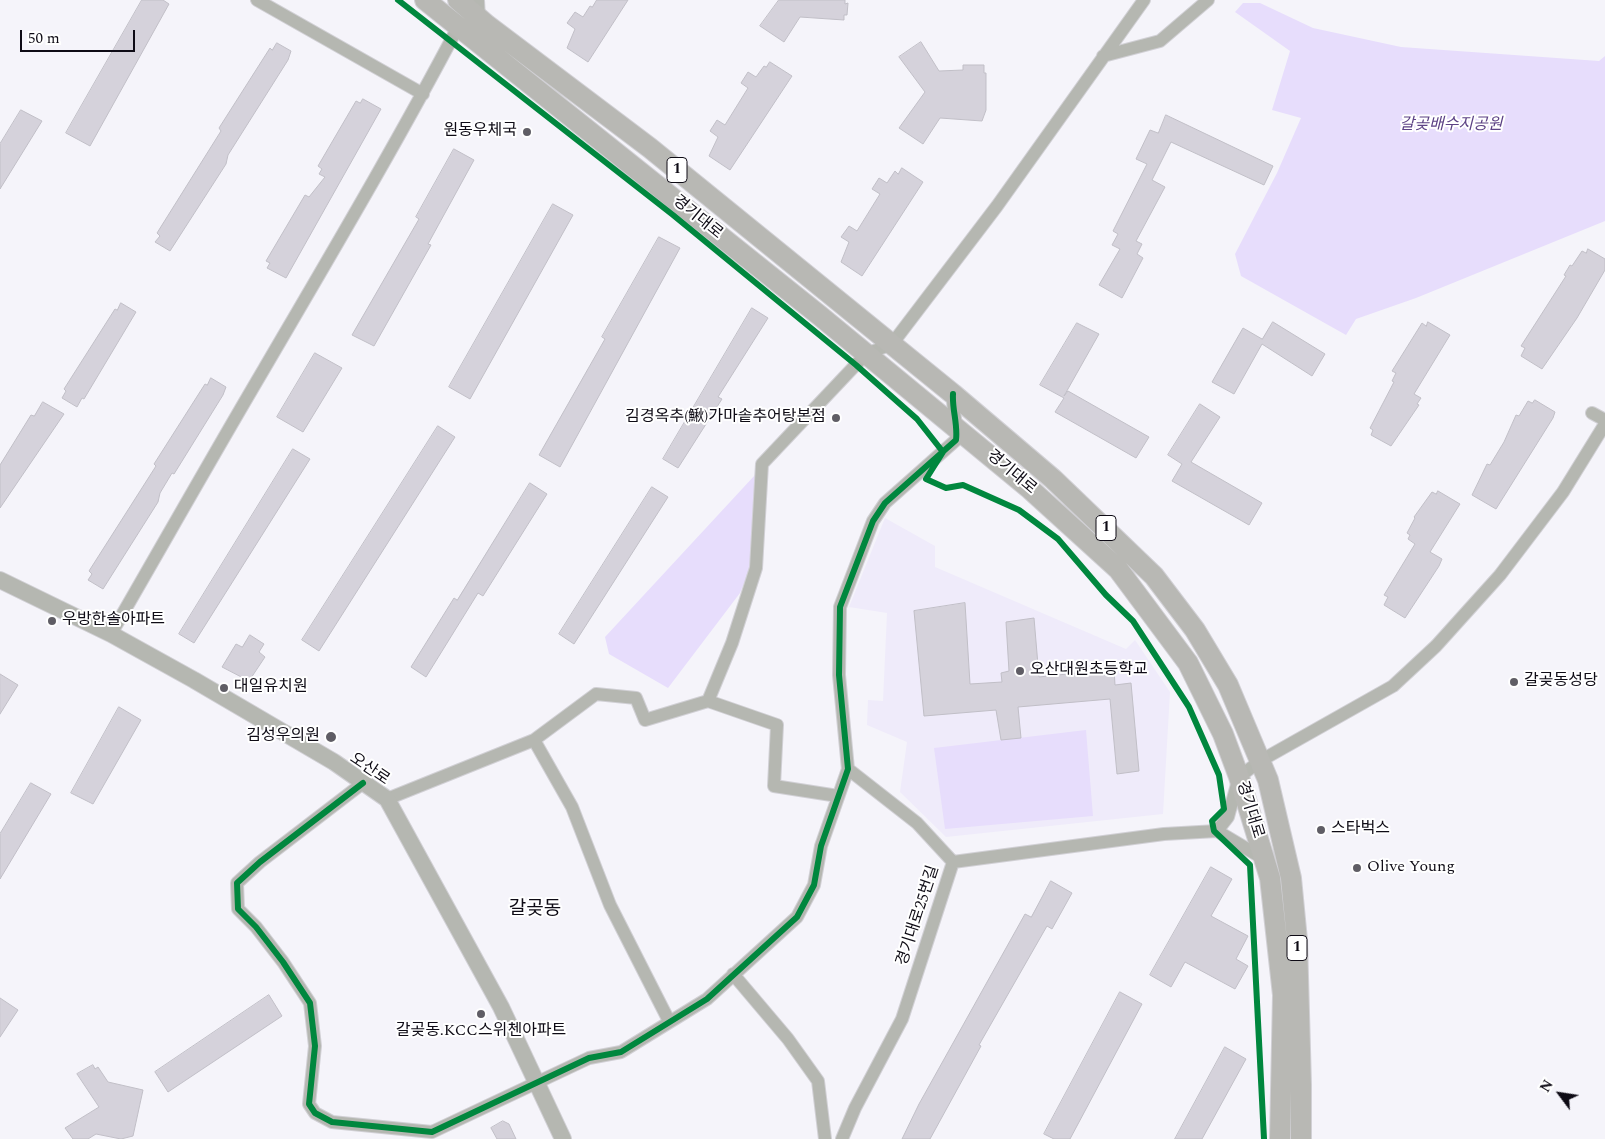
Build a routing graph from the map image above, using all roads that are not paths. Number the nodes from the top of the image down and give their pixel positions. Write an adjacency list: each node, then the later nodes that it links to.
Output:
1 (257, 0): 9 (street)
2 (425, 0): 7 (main road, 경기대로 / 1)
3 (458, 0): 6 (main road, 경기대로 / 1)
4 (1144, 0): 8 (street)
5 (1208, 0): 8 (street)
6 (479, 9): 10 (main road, 경기대로 / 1)
7 (458, 27): 9 (street); 11 (main road, 경기대로 / 1)
8 (1103, 56): 10 (street)
9 (423, 94): 17 (street)
10 (892, 344): 11 (street); 12 (main road, 경기대로 / 1)
11 (866, 354): 15 (main road, 경기대로 / 1); 18 (street)
12 (954, 394): 15 (street); 20 (main road, 경기대로 / 1)
13 (1592, 413): 14 (street)
14 (1605, 422): 20 (street)
15 (958, 429): 21 (street); 22 (main road, 경기대로 / 1)
16 (0, 580): 17 (street, 오산로)
17 (111, 634): 23 (street, 오산로)
18 (708, 701): 19 (street); 24 (street)
19 (534, 740): 25 (street); 30 (street)
20 (1260, 761): 22 (street); 36 (main road, 경기대로 / 1)
21 (848, 769): 24 (street); 28 (street)
22 (1239, 777): 26 (street); 27 (main road, 경기대로 / 1)
23 (364, 782): 25 (street, 오산로); 31 (street)
24 (838, 796): 29 (street)
25 (387, 799): 31 (street, 오산로)
26 (1218, 831): 27 (street); 28 (street, 경기대로25번길)
27 (1264, 859): 35 (main road, 경기대로 / 1)
28 (953, 862): 34 (street, 경기대로25번길)
29 (733, 974): 30 (street); 33 (street)
30 (669, 1021): 31 (street)
31 (536, 1082): 32 (street, 오산로)
32 (563, 1139)
33 (825, 1139)
34 (842, 1139)
35 (1280, 1139)
36 (1301, 1139)

